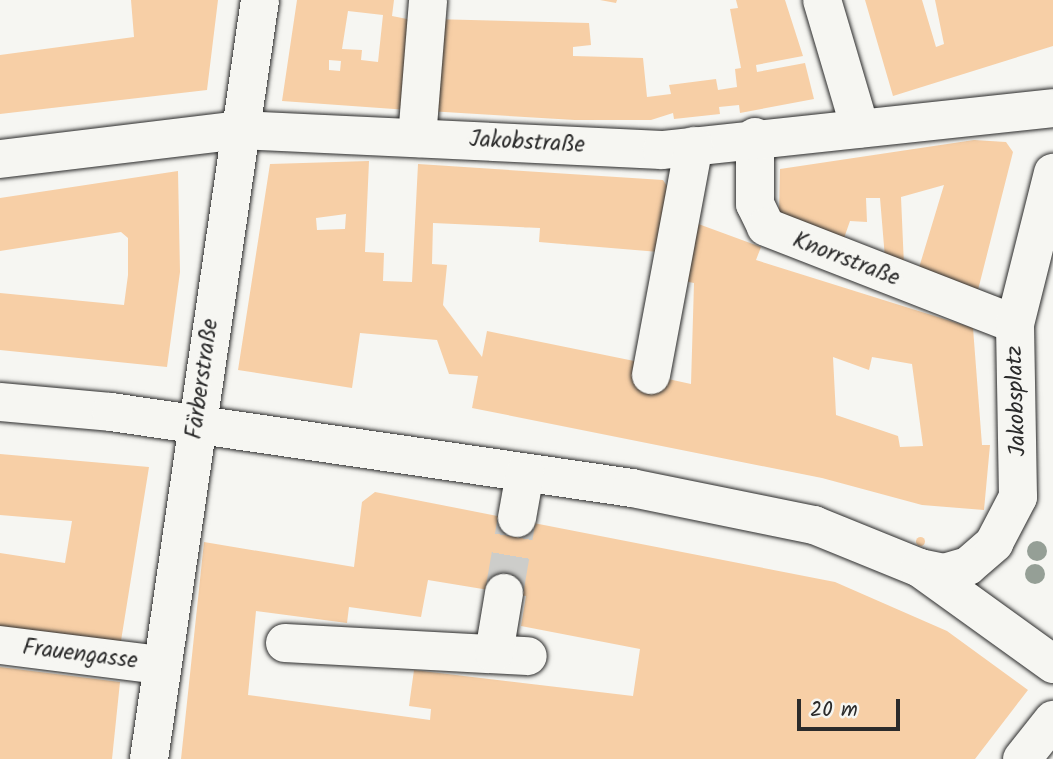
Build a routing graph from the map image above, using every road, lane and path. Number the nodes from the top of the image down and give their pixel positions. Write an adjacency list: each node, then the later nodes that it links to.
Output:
1 (260, 0): 6 (street, Färberstraße)
2 (428, 0): 8 (street)
3 (822, 0): 5 (street)
4 (1053, 108): 5 (street, Jakobstraße)
5 (860, 128): 7 (street, Jakobstraße)
6 (239, 130): 8 (street, Jakobstraße); 10 (street, Jakobstraße); 15 (street, Färberstraße)
7 (755, 137): 9 (street, Jakobstraße); 12 (street, Knorrstraße)
8 (417, 138): 9 (street, Jakobstraße)
9 (694, 146): 13 (street)
10 (0, 159)
11 (1053, 173): 12 (street, Jakobsplatz)
12 (1015, 324): 18 (street, Jakobsplatz)
13 (651, 375)
14 (0, 402): 15 (street)
15 (196, 425): 16 (street); 22 (street, Färberstraße)
16 (525, 473): 17 (street); 18 (street)
17 (517, 518)
18 (920, 568): 23 (street)
19 (504, 593): 20 (street)
20 (285, 643)
21 (0, 645): 22 (street, Frauengasse)
22 (160, 664): 25 (street, Färberstraße)
23 (1053, 664)
24 (1053, 720): 26 (street)
25 (149, 759)
26 (1022, 759)

